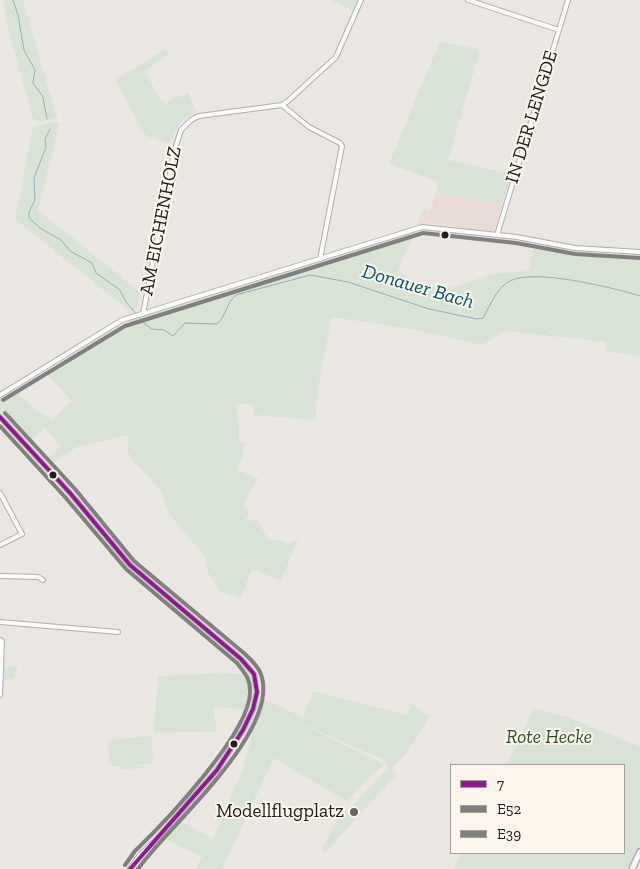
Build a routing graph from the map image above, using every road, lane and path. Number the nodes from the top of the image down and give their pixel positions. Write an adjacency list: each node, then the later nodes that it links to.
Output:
1 (361, 0): 5 (street)
2 (468, 0): 4 (street)
3 (568, 0): 4 (street, IN DER LENGDE)
4 (559, 30): 6 (street, IN DER LENGDE)
5 (282, 105): 8 (street); 9 (street, AM EICHENHOLZ)
6 (496, 235): 7 (street); 8 (street)
7 (640, 252)
8 (320, 259): 9 (street)
9 (139, 315): 10 (street)
10 (0, 395)
11 (0, 417): 21 (street)
12 (0, 493): 13 (street)
13 (0, 545)
14 (0, 576): 15 (street)
15 (43, 580)
16 (0, 622): 17 (street)
17 (118, 632)
18 (0, 640): 19 (street)
19 (0, 695)
20 (640, 852): 22 (street)
21 (130, 869)
22 (632, 869)

